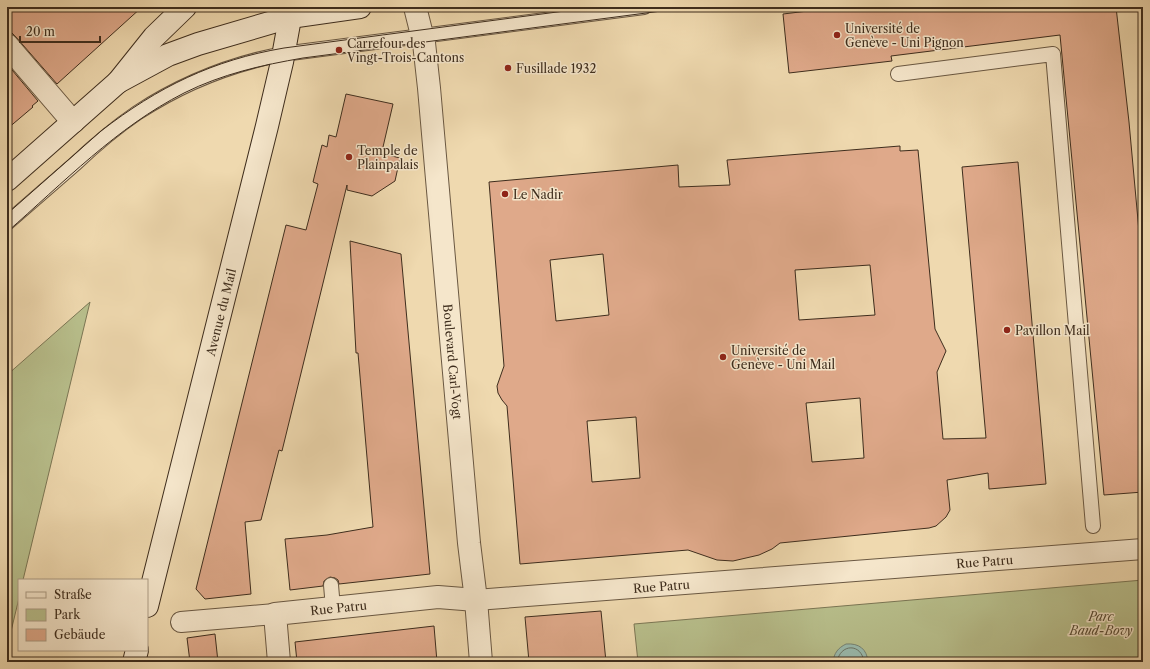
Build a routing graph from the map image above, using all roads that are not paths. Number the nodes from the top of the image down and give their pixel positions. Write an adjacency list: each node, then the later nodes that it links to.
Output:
1 (185, 7): 10 (main road)
2 (360, 7): 5 (main road)
3 (415, 7): 6 (main road, Boulevard Carl-Vogt)
4 (644, 7): 6 (lane)
5 (293, 10): 8 (main road, Avenue du Mail); 10 (main road)
6 (422, 36): 8 (lane); 17 (main road, Boulevard Carl-Vogt)
7 (7, 45): 11 (main road)
8 (283, 54): 13 (lane); 18 (main road, Avenue du Mail)
9 (898, 74): 14 (lane)
10 (118, 82): 11 (main road)
11 (73, 122): 12 (main road)
12 (7, 180)
13 (7, 224)
14 (1094, 526)
15 (1143, 549): 17 (street, Rue Patru)
16 (331, 585): 19 (lane)
17 (476, 600): 19 (main road, Rue Patru); 25 (main road, Boulevard Carl-Vogt)
18 (148, 602)
19 (333, 608): 20 (main road, Rue Patru)
20 (275, 614): 21 (street, Rue Patru); 24 (main road)
21 (181, 622)
22 (136, 651): 23 (main road)
23 (134, 662)
24 (280, 662)
25 (481, 662)

